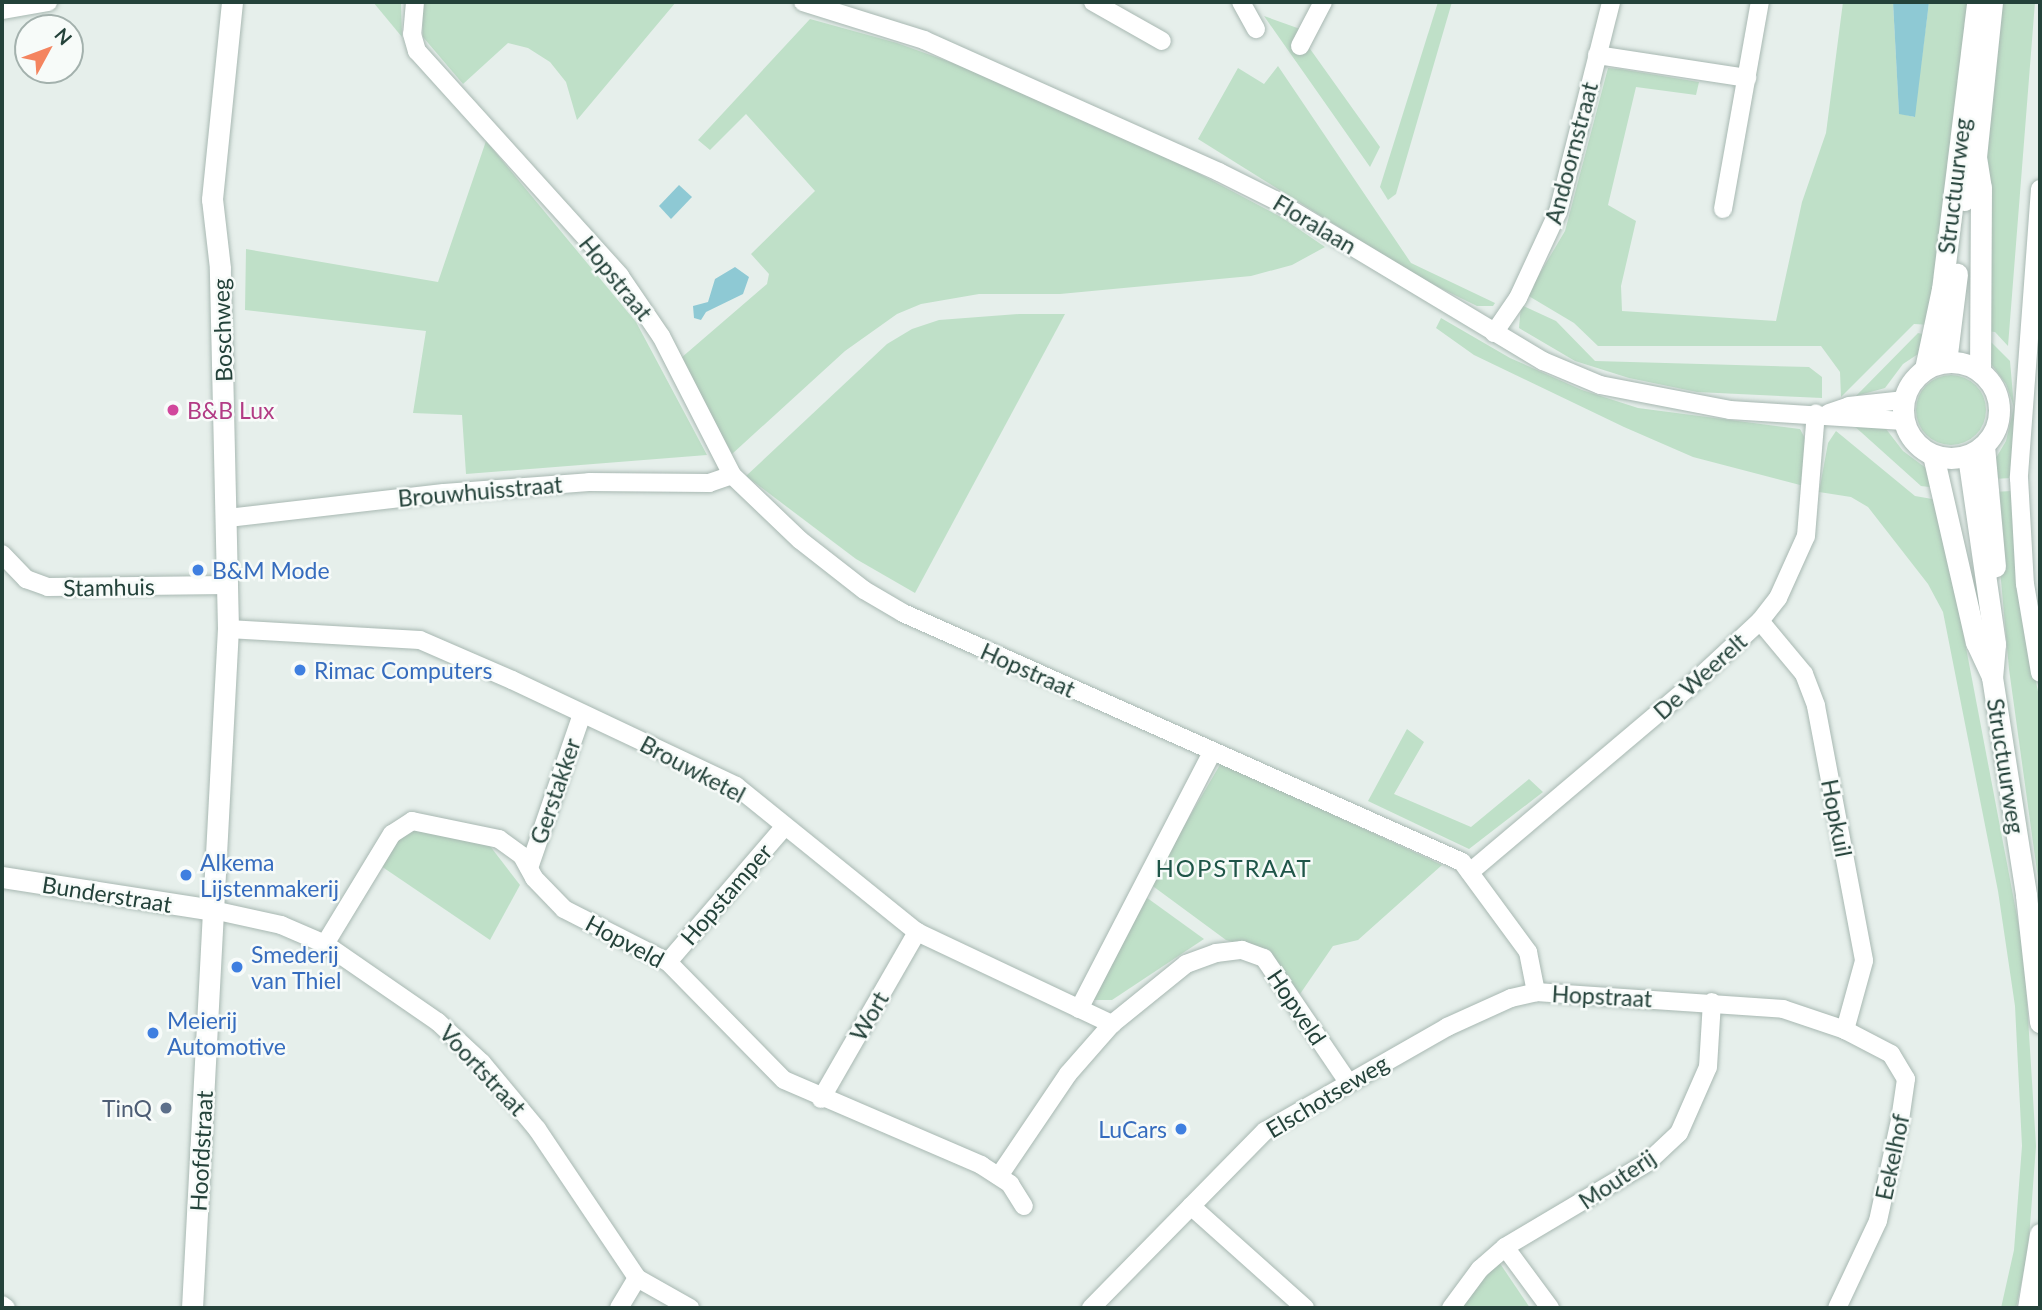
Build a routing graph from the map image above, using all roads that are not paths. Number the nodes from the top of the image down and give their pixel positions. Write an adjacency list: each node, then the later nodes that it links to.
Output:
1 (48, 2): 12 (street)
2 (232, 2): 30 (main road, Boschweg)
3 (415, 2): 29 (street, Hopstraat)
4 (803, 2): 21 (street, Floralaan)
5 (1093, 2): 14 (street)
6 (1241, 2): 13 (street)
7 (1323, 2): 15 (street)
8 (1611, 2): 16 (street, Andoornstraat)
9 (1759, 2): 17 (street)
10 (1978, 2): 23 (main road, Structuurweg)
11 (1992, 2): 18 (main road, Structuurweg)
12 (2, 10)
13 (1256, 29)
14 (1162, 41)
15 (1300, 46)
16 (1597, 55): 17 (street); 21 (street, Andoornstraat)
17 (1747, 78): 20 (street)
18 (1976, 157): 22 (main road, Structuurweg); 24 (main road, Structuurweg)
19 (2040, 189): 35 (street)
20 (1723, 209)
21 (1494, 333): 26 (street, Floralaan)
22 (1946, 362): 23 (main road); 24 (main road)
23 (1925, 369): 25 (main road)
24 (1980, 371): 27 (main road)
25 (1903, 411): 26 (street, Floralaan); 28 (main road)
26 (1823, 413): 33 (street, De Weerelt)
27 (1976, 451): 28 (main road); 36 (main road, Structuurweg)
28 (1933, 456): 36 (main road, Structuurweg)
29 (732, 475): 30 (street, Brouwhuisstraat); 38 (street, Hopstraat)
30 (228, 518): 32 (main road, Boschweg)
31 (2, 554): 32 (street, Stamhuis)
32 (229, 585): 34 (main road, Boschweg)
33 (1760, 621): 41 (street, De Weerelt); 52 (street, Hopkuil)
34 (228, 629): 37 (street, Brouwketel); 43 (main road, Boschweg)
35 (2040, 673)
36 (1992, 677): 50 (main road, Structuurweg)
37 (582, 714): 39 (street, Brouwketel); 40 (street, Gerstakker)
38 (1212, 752): 41 (street, Hopstraat); 49 (street)
39 (784, 827): 44 (street, Brouwketel); 46 (street, Hopstamper)
40 (528, 868): 45 (street, Hopveld); 46 (street, Hopveld)
41 (1470, 872): 47 (street, Hopstraat)
42 (2, 877): 43 (main road, Bunderstraat)
43 (213, 910): 45 (street, Voortstraat); 63 (main road, Hoofdstraat)
44 (917, 932): 49 (street, Brouwketel); 54 (street, Wort)
45 (325, 944): 60 (street, Voortstraat)
46 (668, 962): 54 (street, Hopveld)
47 (1536, 992): 48 (street, Hopstraat); 53 (street, Elschotseweg)
48 (1712, 1002): 52 (street, Hopstraat); 59 (street, Mouterij)
49 (1079, 1009): 51 (street, Brouwketel)
50 (2040, 1022)
51 (1112, 1024): 53 (street, Hopveld); 55 (street, Hopveld)
52 (1845, 1030): 70 (street, Eekelhof)
53 (1348, 1082): 57 (street, Elschotseweg)
54 (821, 1099): 55 (street, Hopveld)
55 (999, 1177): 56 (street, Hopveld)
56 (1024, 1206)
57 (1191, 1206): 66 (street, Elschotseweg); 67 (street)
58 (2040, 1234): 71 (main road)
59 (1505, 1247): 68 (street, Mouterij); 69 (street)
60 (637, 1278): 64 (street); 65 (street, Voortstraat)
61 (2, 1305): 62 (street)
62 (6, 1308)
63 (191, 1308)
64 (619, 1308)
65 (690, 1308)
66 (1091, 1308)
67 (1305, 1308)
68 (1451, 1308)
69 (1550, 1308)
70 (1837, 1308)
71 (2028, 1308)

